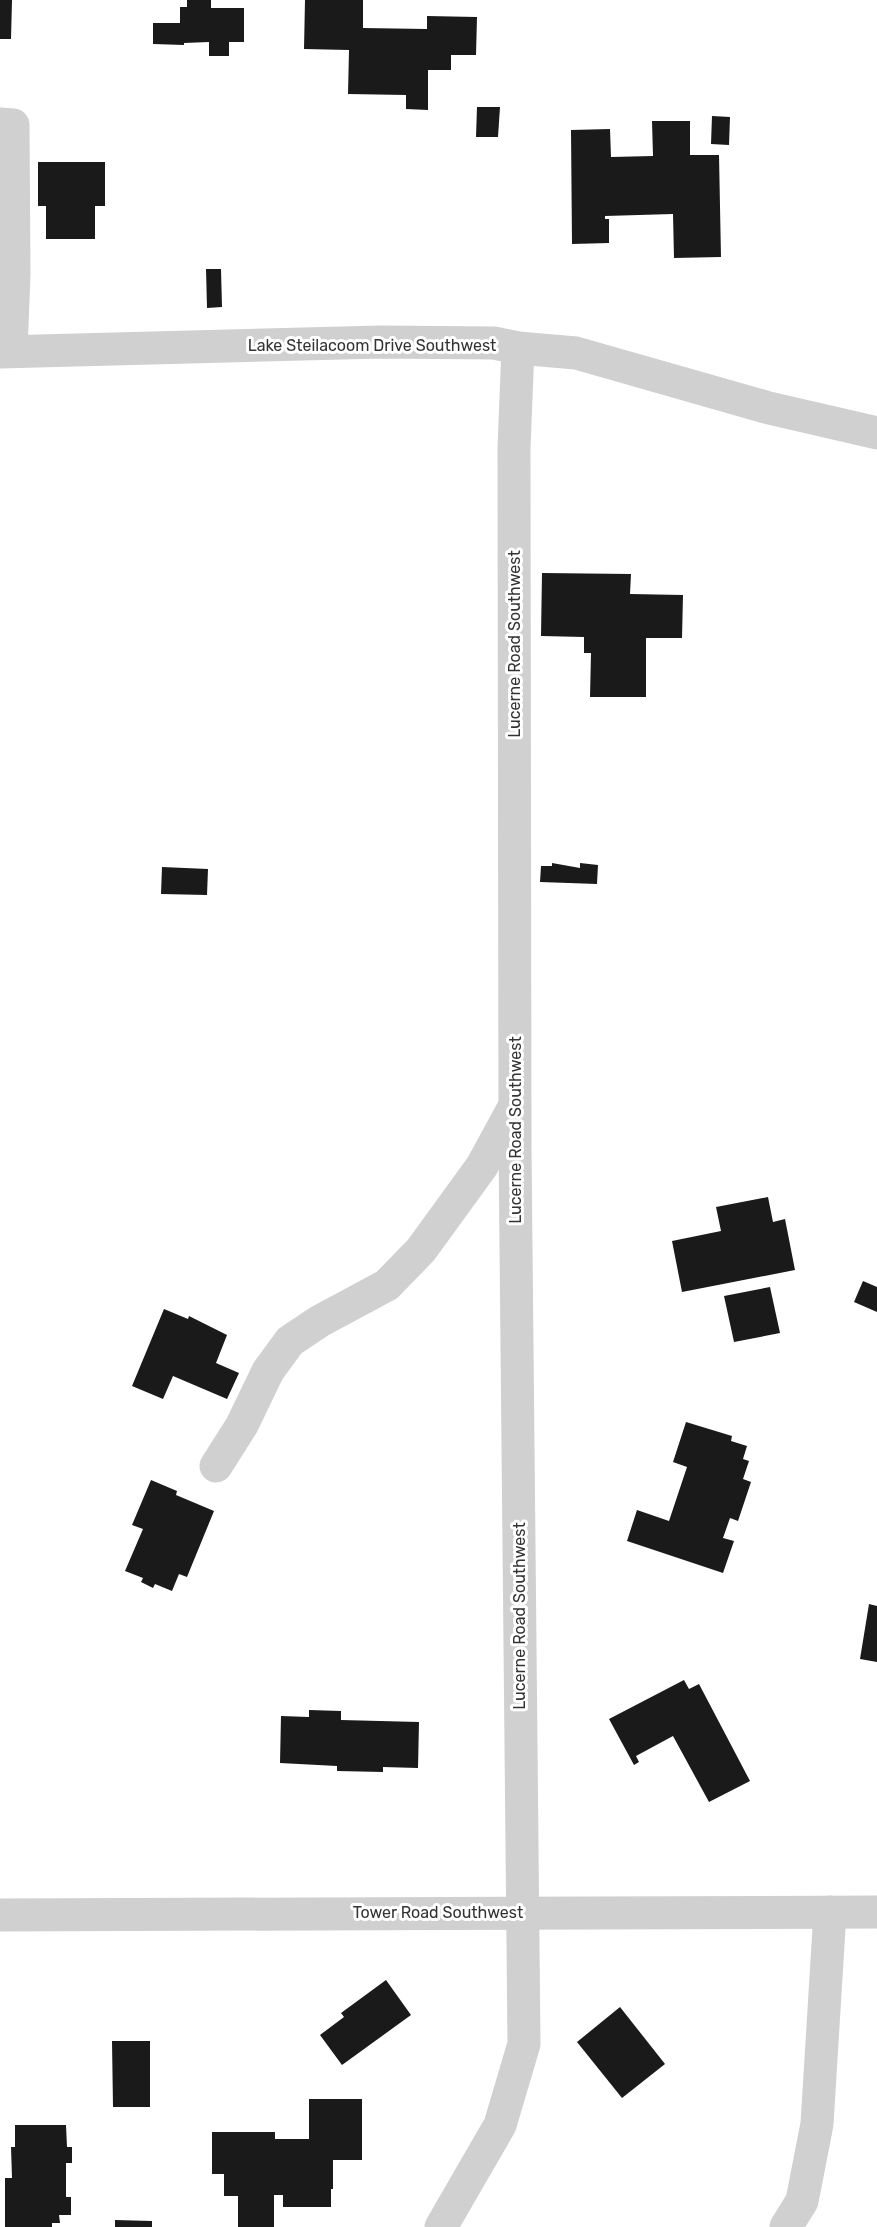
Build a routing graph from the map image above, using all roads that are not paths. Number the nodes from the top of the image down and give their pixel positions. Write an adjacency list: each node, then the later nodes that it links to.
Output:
1 (0, 124): 3 (street)
2 (518, 348): 3 (street, Lake Steilacoom Drive Southwest); 4 (street, Lake Steilacoom Drive Southwest); 5 (street, Lucerne Road Southwest)
3 (5, 352)
4 (877, 433)
5 (515, 1105): 6 (street); 7 (street, Lucerne Road Southwest)
6 (216, 1467)
7 (521, 1912): 8 (street, Tower Road Southwest); 10 (street, Tower Road Southwest); 11 (street, Lucerne Road Southwest)
8 (830, 1912): 9 (street, Tower Road Southwest); 12 (street)
9 (877, 1912)
10 (0, 1915)
11 (441, 2227)
12 (786, 2227)

